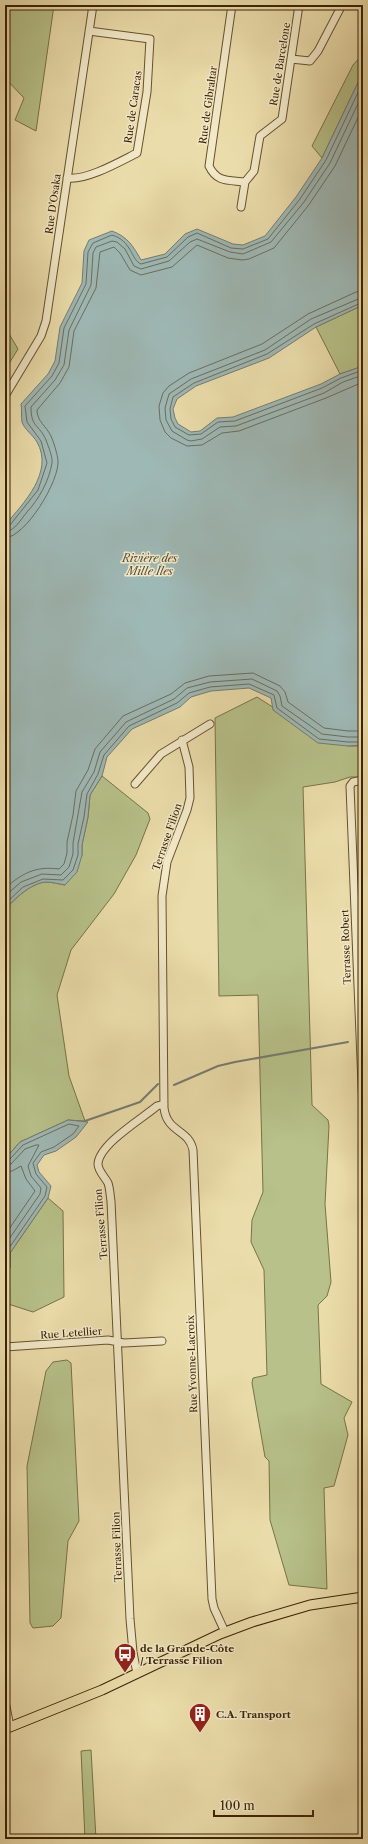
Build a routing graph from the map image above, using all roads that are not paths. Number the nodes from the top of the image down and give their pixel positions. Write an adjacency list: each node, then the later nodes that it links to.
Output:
1 (93, 5): 5 (street, Rue D'Osaka)
2 (232, 5): 8 (street, Rue de Gibraltar)
3 (299, 5): 6 (street, Rue de Barcelone)
4 (342, 5): 6 (street)
5 (89, 31): 7 (street, Rue D'Osaka); 7 (street, Rue de Caracas)
6 (291, 60): 8 (street, Rue de Barcelone)
7 (67, 178): 10 (street, Rue D'Osaka)
8 (245, 182): 9 (street, Rue de Barcelone)
9 (241, 207)
10 (5, 396)
11 (210, 724): 12 (street)
12 (182, 740): 14 (street); 15 (street, Terrasse Filion)
13 (363, 780): 16 (street, Terrasse Robert)
14 (135, 784)
15 (164, 1104): 18 (street, Terrasse Filion); 21 (street, Rue Yvonne-Lacroix)
16 (363, 1110)
17 (162, 1341): 18 (street, Rue Letellier)
18 (119, 1342): 19 (street, Rue Letellier); 22 (street, Terrasse Filion)
19 (5, 1347)
20 (363, 1597): 21 (main road)
21 (226, 1632): 22 (main road)
22 (137, 1674): 24 (main road)
23 (5, 1701): 24 (street)
24 (8, 1728)

